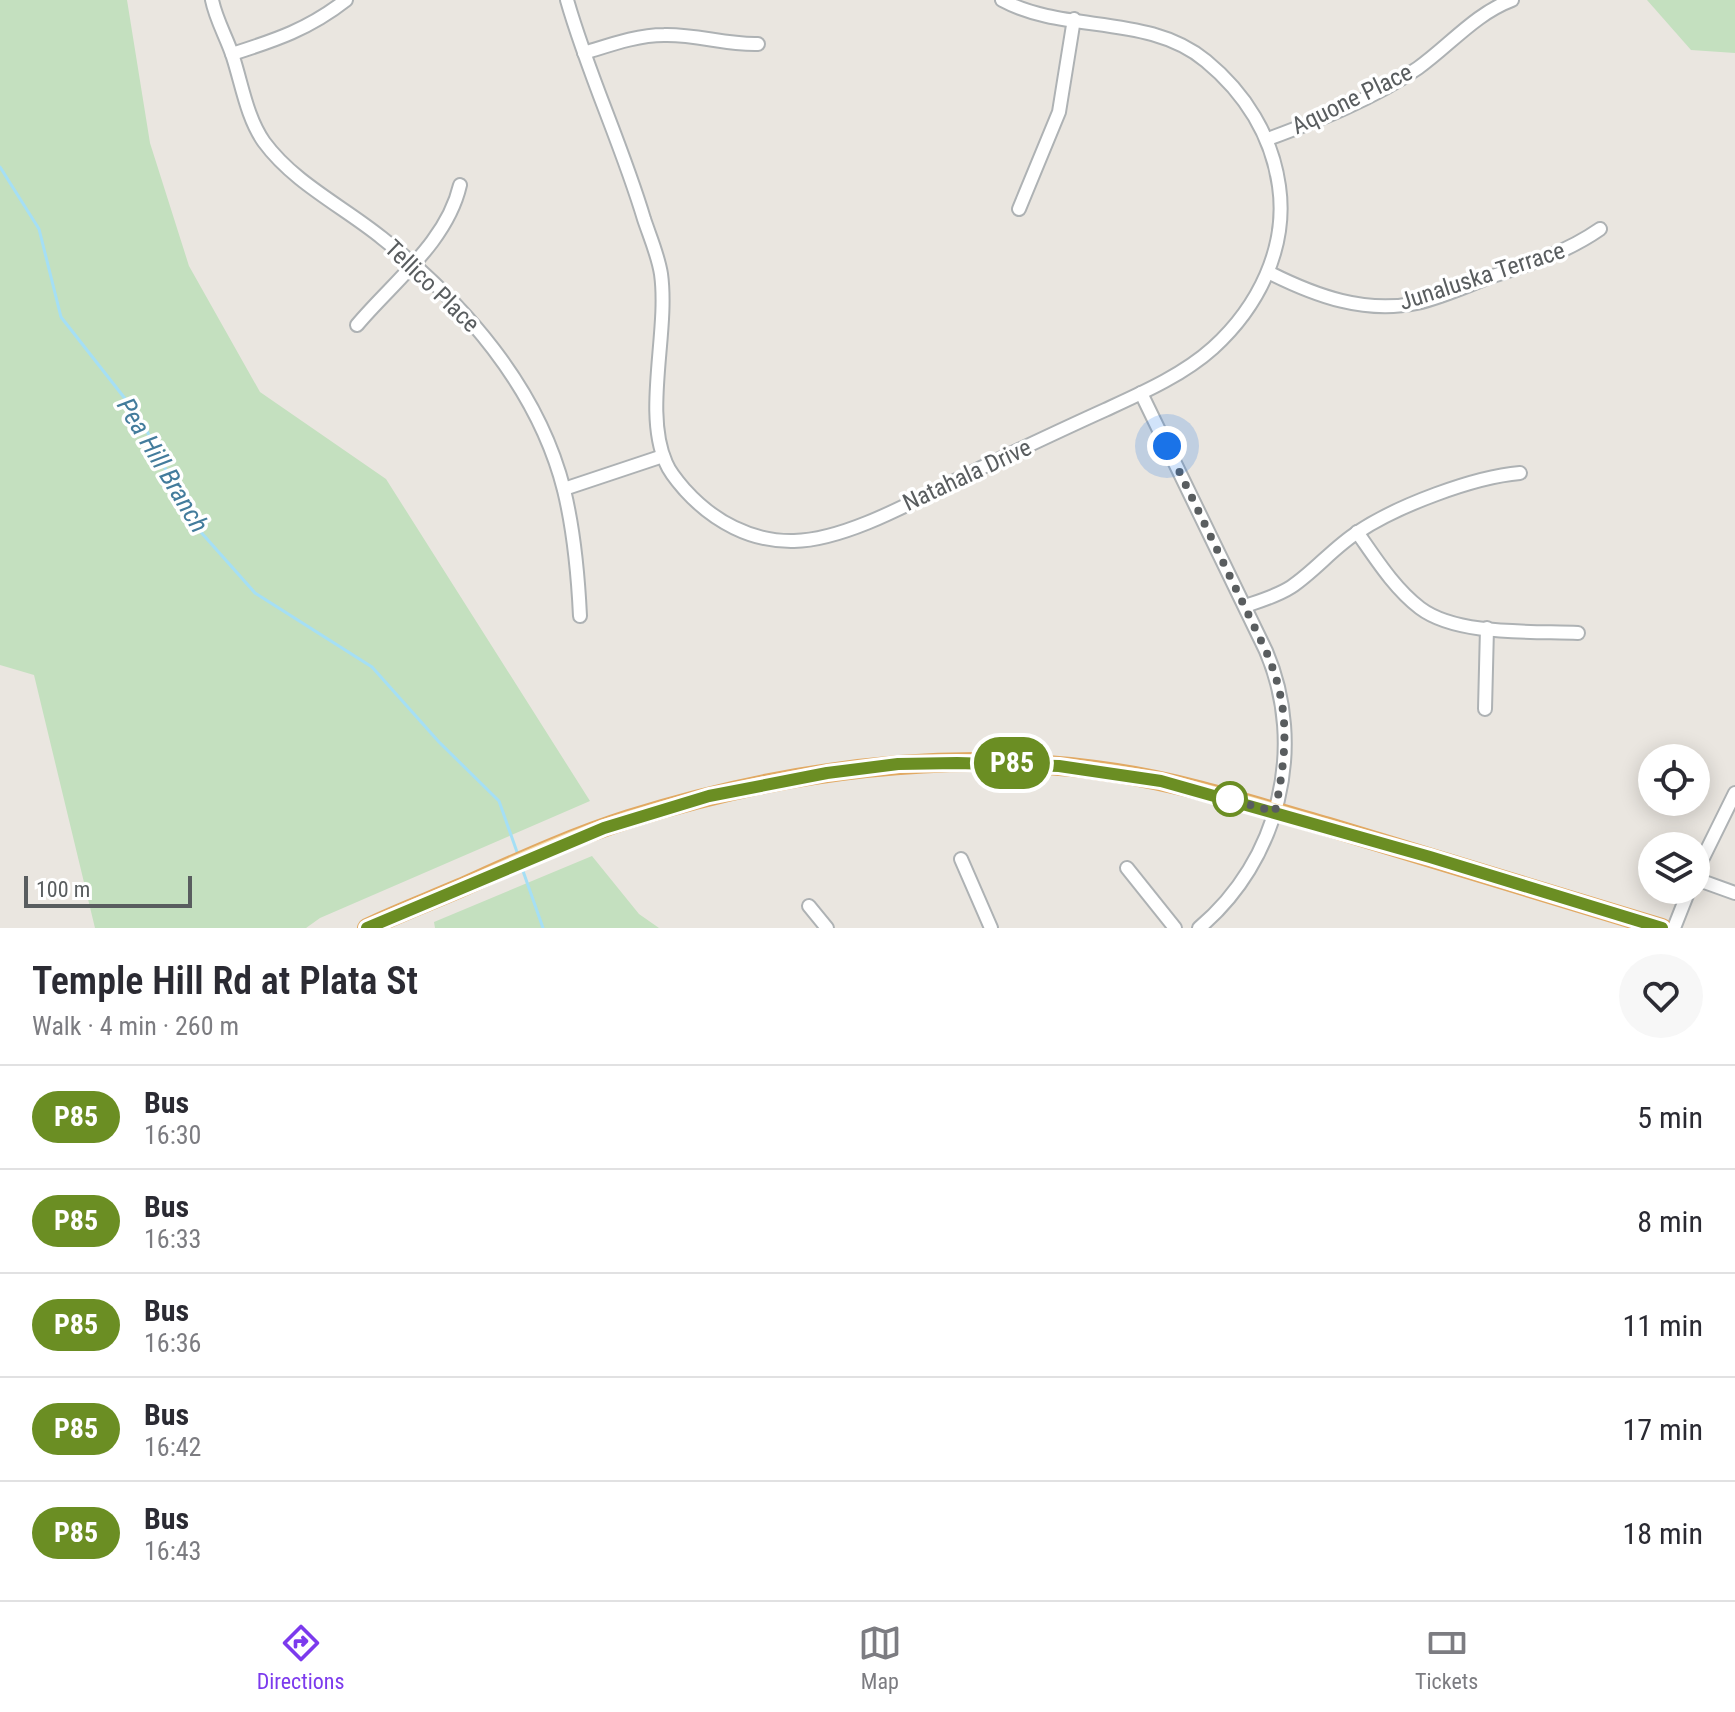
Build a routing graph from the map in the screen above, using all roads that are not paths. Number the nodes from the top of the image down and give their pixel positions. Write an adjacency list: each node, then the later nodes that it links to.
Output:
1 (212, 0): 9 (street, Tellico Place)
2 (346, 0): 9 (street)
3 (567, 0): 8 (street, Natahala Drive)
4 (1002, 0): 6 (street, Natahala Drive)
5 (1512, 0): 10 (street, Aquone Place)
6 (1074, 19): 10 (street, Natahala Drive); 12 (street)
7 (758, 44): 8 (street)
8 (584, 53): 18 (street, Natahala Drive)
9 (232, 54): 14 (street, Tellico Place)
10 (1268, 139): 15 (street, Natahala Drive)
11 (460, 185): 14 (street)
12 (1019, 209)
13 (1600, 229): 15 (street, Junaluska Terrace)
14 (413, 262): 16 (street); 20 (street, Tellico Place)
15 (1270, 273): 17 (street, Natahala Drive)
16 (357, 325)
17 (1141, 393): 18 (street, Natahala Drive); 22 (street)
18 (663, 456): 20 (street)
19 (1520, 473): 21 (street)
20 (564, 489): 23 (street, Tellico Place)
21 (1357, 532): 22 (street); 24 (street)
22 (1245, 606): 28 (street)
23 (580, 616)
24 (1487, 628): 25 (street); 26 (street)
25 (1578, 633)
26 (1485, 709)
27 (1735, 793): 29 (street)
28 (1275, 812): 36 (main road); 40 (street); 41 (main road)
29 (1710, 844)
30 (961, 859): 38 (street)
31 (1127, 868): 39 (street)
32 (1710, 884): 33 (street)
33 (1735, 893)
34 (1683, 904): 42 (street)
35 (809, 906): 37 (street)
36 (367, 928)
37 (827, 928)
38 (991, 928)
39 (1175, 928)
40 (1199, 928)
41 (1662, 928)
42 (1674, 928)

